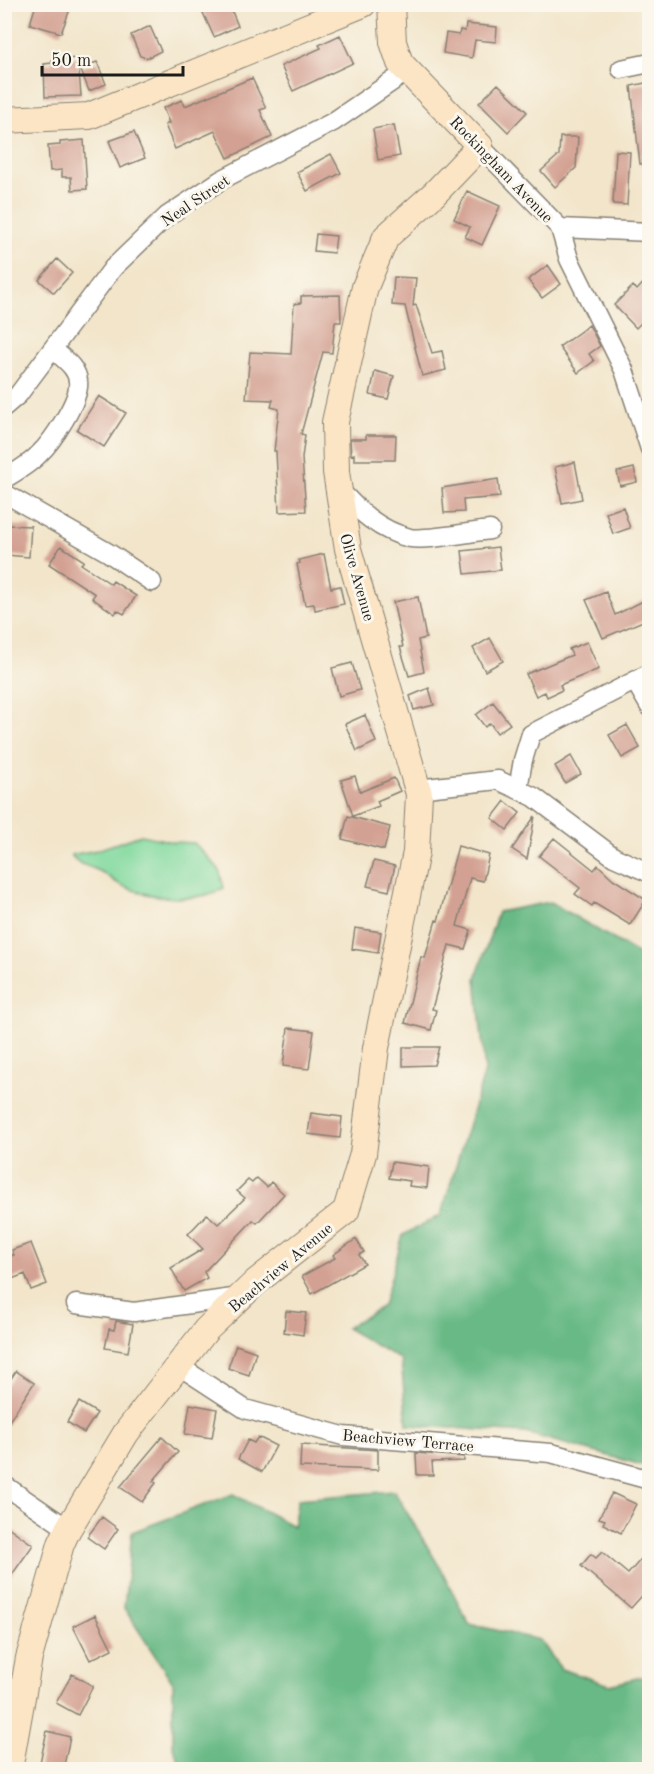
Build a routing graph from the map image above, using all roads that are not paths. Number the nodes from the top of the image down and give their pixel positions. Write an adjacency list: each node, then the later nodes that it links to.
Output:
1 (363, 4): 6 (street)
2 (392, 4): 5 (street)
3 (650, 63): 4 (street)
4 (621, 69)
5 (406, 72): 7 (street, Rockingham Avenue); 10 (street, Neal Street)
6 (4, 120)
7 (480, 146): 8 (street, Rockingham Avenue); 14 (street, Olive Avenue)
8 (560, 228): 9 (street, Rockingham Avenue); 12 (street)
9 (650, 232)
10 (53, 349): 11 (street, Neal Street); 13 (street)
11 (4, 407)
12 (650, 449)
13 (4, 479)
14 (338, 488): 16 (street); 20 (street, Olive Avenue)
15 (4, 493): 17 (street)
16 (490, 530)
17 (152, 582)
18 (642, 677): 19 (street); 21 (street)
19 (650, 708)
20 (417, 789): 21 (street); 23 (street, Beachview Avenue)
21 (518, 789): 22 (street)
22 (650, 873)
23 (240, 1297): 24 (street); 25 (street, Beachview Avenue)
24 (76, 1304)
25 (178, 1366): 26 (street, Beachview Terrace); 28 (street, Beachview Avenue)
26 (650, 1480)
27 (4, 1485): 28 (street)
28 (68, 1529): 29 (street, Beachview Avenue)
29 (9, 1770)

